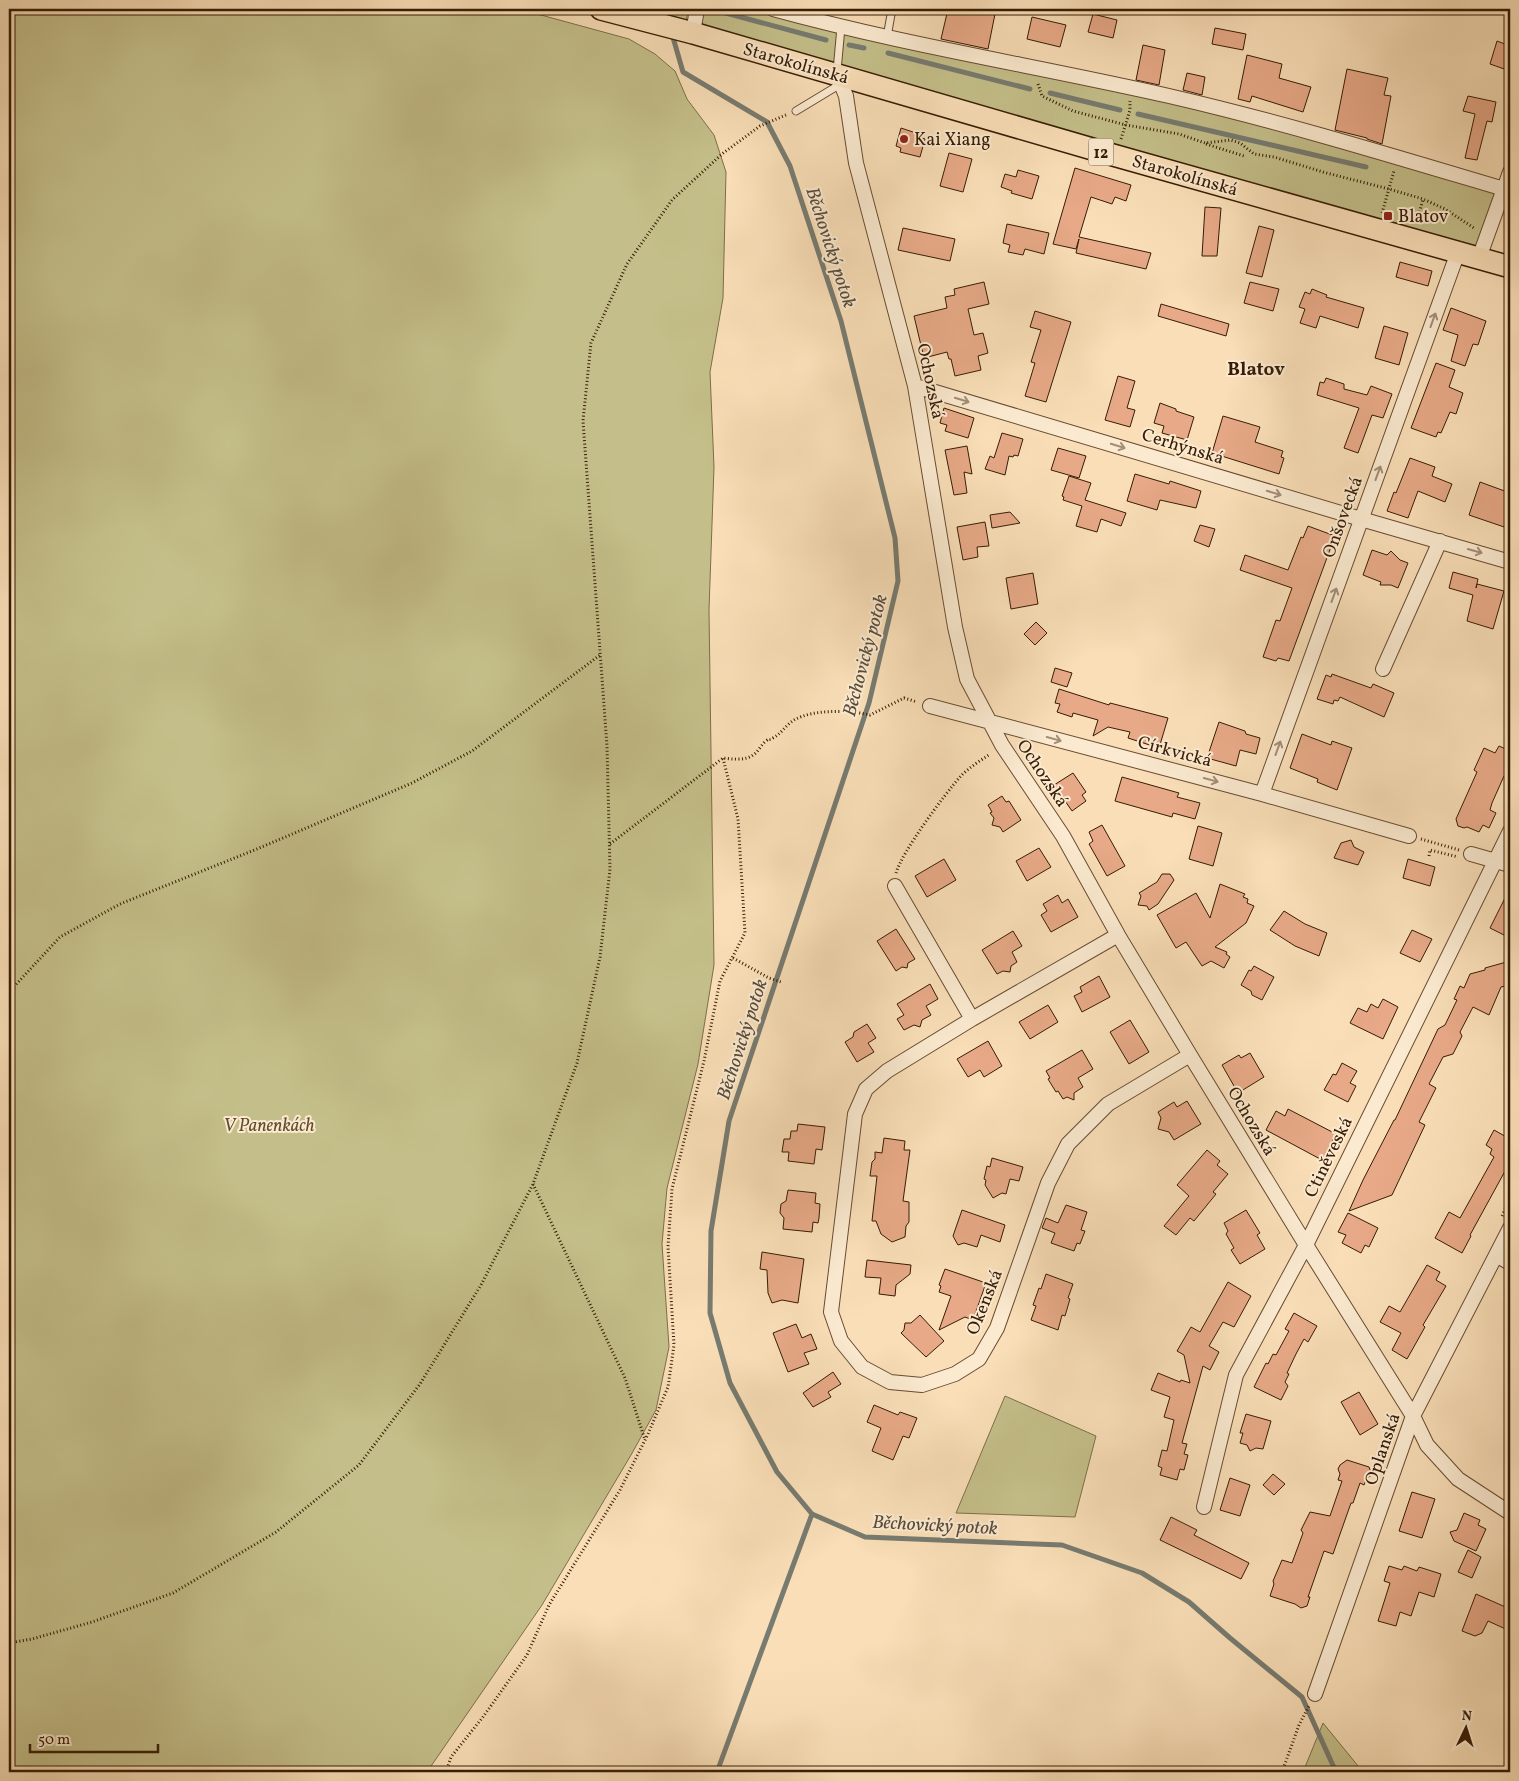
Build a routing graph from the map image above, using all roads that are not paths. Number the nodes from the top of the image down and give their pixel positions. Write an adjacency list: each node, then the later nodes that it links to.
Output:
1 (601, 9): 6 (main road, Starokolínská / 12)
2 (697, 9): 6 (street)
3 (773, 9): 5 (street)
4 (892, 9): 7 (lane)
5 (841, 27): 7 (street); 8 (lane)
6 (693, 33): 8 (main road, Starokolínská / 12)
7 (887, 38): 11 (street)
8 (838, 78): 9 (lane); 12 (main road, Starokolínská / 12); 15 (street, Ochozská)
9 (796, 111)
10 (1510, 172): 11 (street)
11 (1504, 189): 13 (street)
12 (1458, 252): 13 (main road, Starokolínská / 12); 16 (street, Onšovecká, one-way to 12)
13 (1479, 258): 14 (main road, Starokolínská / 12)
14 (1510, 267)
15 (915, 386): 16 (street, Cerhýnská, one-way to 16); 21 (street, Ochozská)
16 (1362, 519): 17 (street, Cerhýnská); 22 (street, Onšovecká, one-way to 16)
17 (1440, 541): 18 (street, Cerhýnská, one-way to 18); 19 (street)
18 (1510, 562)
19 (1382, 669)
20 (930, 706): 21 (street, Církvická)
21 (990, 722): 22 (street, Církvická, one-way to 22); 29 (street, Ochozská)
22 (1262, 794): 24 (street, Církvická)
23 (1510, 830): 26 (street, Ctiněveská)
24 (1409, 836)
25 (1471, 854): 26 (street)
26 (1497, 860): 27 (street); 33 (street, Ctiněveská)
27 (1510, 865)
28 (895, 886): 30 (street)
29 (1118, 935): 30 (street, Okenská); 31 (street, Ochozská)
30 (972, 1019): 31 (street, Okenská)
31 (1190, 1055): 33 (street, Ochozská)
32 (1510, 1228): 34 (street, Oplanská)
33 (1306, 1245): 36 (street, Ochozská); 37 (street, Ctiněveská)
34 (1496, 1255): 35 (street); 36 (street, Oplanská)
35 (1510, 1263)
36 (1413, 1416): 38 (street, Ochozská); 39 (street, Oplanská)
37 (1204, 1507)
38 (1510, 1513)
39 (1316, 1694)

